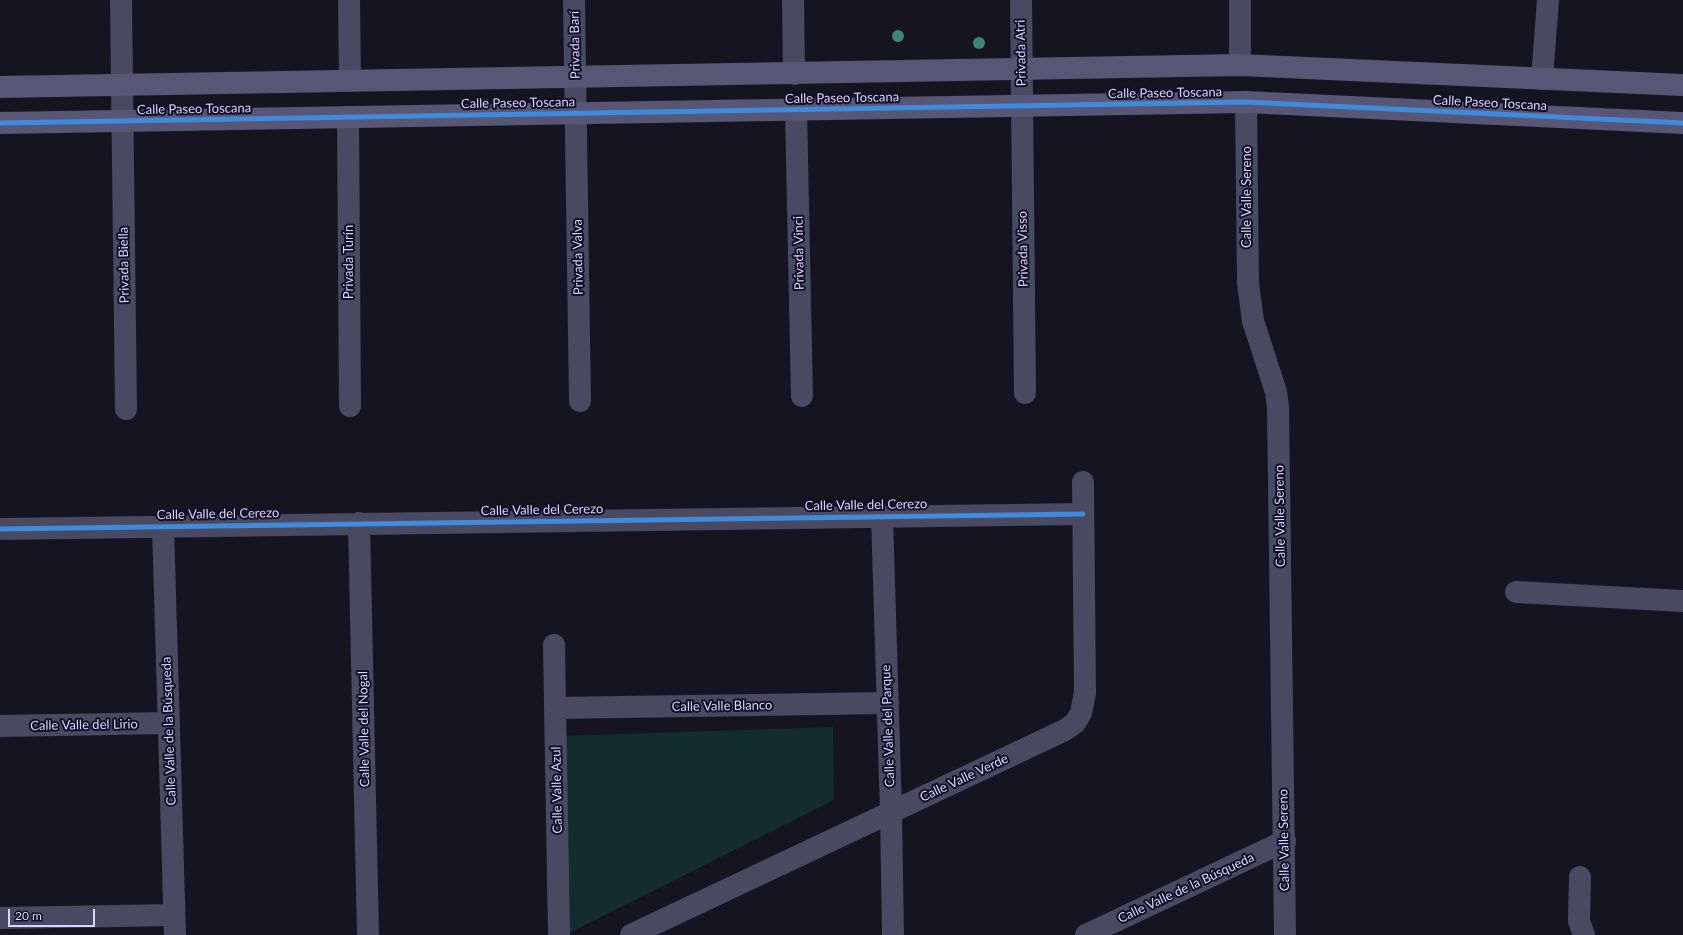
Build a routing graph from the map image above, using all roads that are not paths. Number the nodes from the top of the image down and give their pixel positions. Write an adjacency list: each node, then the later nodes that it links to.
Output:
1 (121, 0): 14 (street, Privada Biella)
2 (349, 0): 13 (street)
3 (574, 0): 11 (street, Privada Barí)
4 (793, 0): 10 (street)
5 (1021, 0): 9 (street, Privada Atri)
6 (1240, 0): 8 (street)
7 (1548, 0): 12 (street)
8 (1240, 65): 9 (street, Calle Paseo Toscana); 12 (street, Calle Paseo Toscana)
9 (1021, 69): 10 (street, Calle Paseo Toscana); 18 (street, Privada Atri)
10 (794, 74): 11 (street, Calle Paseo Toscana)
11 (575, 77): 13 (street, Calle Paseo Toscana); 20 (street, Privada Barí)
12 (1542, 79): 15 (street, Calle Paseo Toscana)
13 (350, 81): 14 (street, Calle Paseo Toscana)
14 (122, 85): 16 (street, Calle Paseo Toscana); 22 (street, Privada Biella)
15 (1683, 85)
16 (0, 87)
17 (1246, 102): 18 (street, Calle Paseo Toscana); 24 (street, Calle Paseo Toscana); 44 (street, Calle Valle Sereno)
18 (1022, 106): 19 (street, Calle Paseo Toscana); 25 (street, Privada Visso)
19 (796, 110): 20 (street, Calle Paseo Toscana); 26 (street, Privada Vinci)
20 (576, 114): 21 (street, Calle Paseo Toscana); 27 (street, Privada Valva)
21 (348, 117): 22 (street, Calle Paseo Toscana); 28 (street, Privada Turín)
22 (122, 121): 23 (street, Calle Paseo Toscana); 29 (street, Privada Biella)
23 (0, 123)
24 (1683, 123)
25 (1025, 393)
26 (802, 396)
27 (580, 401)
28 (350, 406)
29 (126, 409)
30 (1083, 482): 31 (street, Calle Valle Verde)
31 (1083, 514): 32 (street, Calle Valle del Cerezo); 43 (street, Calle Valle Verde)
32 (882, 516): 33 (street, Calle Valle del Cerezo); 39 (street, Calle Valle del Parque)
33 (359, 523): 34 (street, Calle Valle del Cerezo); 48 (street, Calle Valle del Nogal)
34 (163, 526): 35 (street, Calle Valle del Cerezo); 41 (street, Calle Valle de la Búsqueda)
35 (0, 528)
36 (1516, 592): 37 (street)
37 (1683, 601)
38 (554, 645): 40 (street, Calle Valle Azul)
39 (888, 703): 40 (street, Calle Valle Blanco); 43 (street, Calle Valle del Parque)
40 (556, 708): 49 (street, Calle Valle Azul)
41 (168, 723): 42 (street, Calle Valle del Lirio); 47 (street, Calle Valle de la Búsqueda)
42 (0, 726)
43 (891, 812): 50 (street, Calle Valle Verde); 51 (street, Calle Valle del Parque)
44 (1285, 841): 52 (street, Calle Valle de la Búsqueda); 53 (street, Calle Valle Sereno)
45 (1580, 877): 54 (street)
46 (0, 918): 47 (street)
47 (174, 925)
48 (368, 935)
49 (559, 935)
50 (631, 935)
51 (893, 935)
52 (1088, 935)
53 (1285, 935)
54 (1584, 935)

